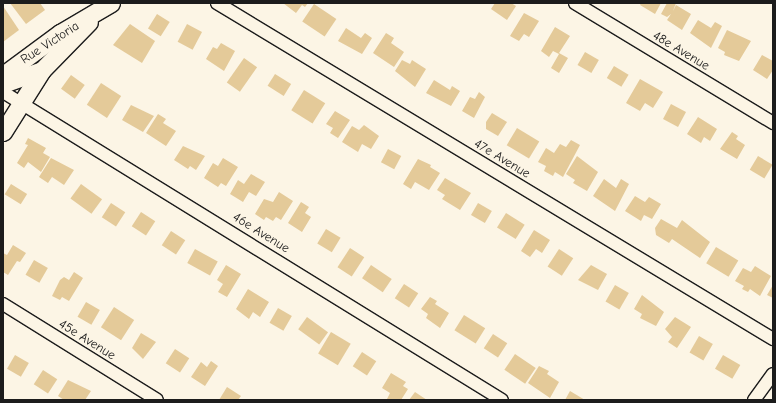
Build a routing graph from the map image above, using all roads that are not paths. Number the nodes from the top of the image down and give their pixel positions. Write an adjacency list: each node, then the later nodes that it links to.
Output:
1 (111, 3): 4 (main road, Rue Victoria)
2 (217, 3): 13 (street, 47e Avenue)
3 (575, 3): 10 (street, 48e Avenue)
4 (98, 13): 5 (main road, Rue Victoria); 6 (main road, Rue Victoria)
5 (42, 70): 7 (main road, Rue Victoria); 9 (main road)
6 (3, 75)
7 (3, 84)
8 (3, 92): 9 (street, 46e Avenue)
9 (22, 102): 11 (main road); 16 (street, 46e Avenue)
10 (773, 123)
11 (3, 132)
12 (3, 304): 15 (street, 45e Avenue)
13 (773, 339)
14 (773, 374): 17 (street)
15 (157, 400)
16 (502, 400)
17 (754, 400)

